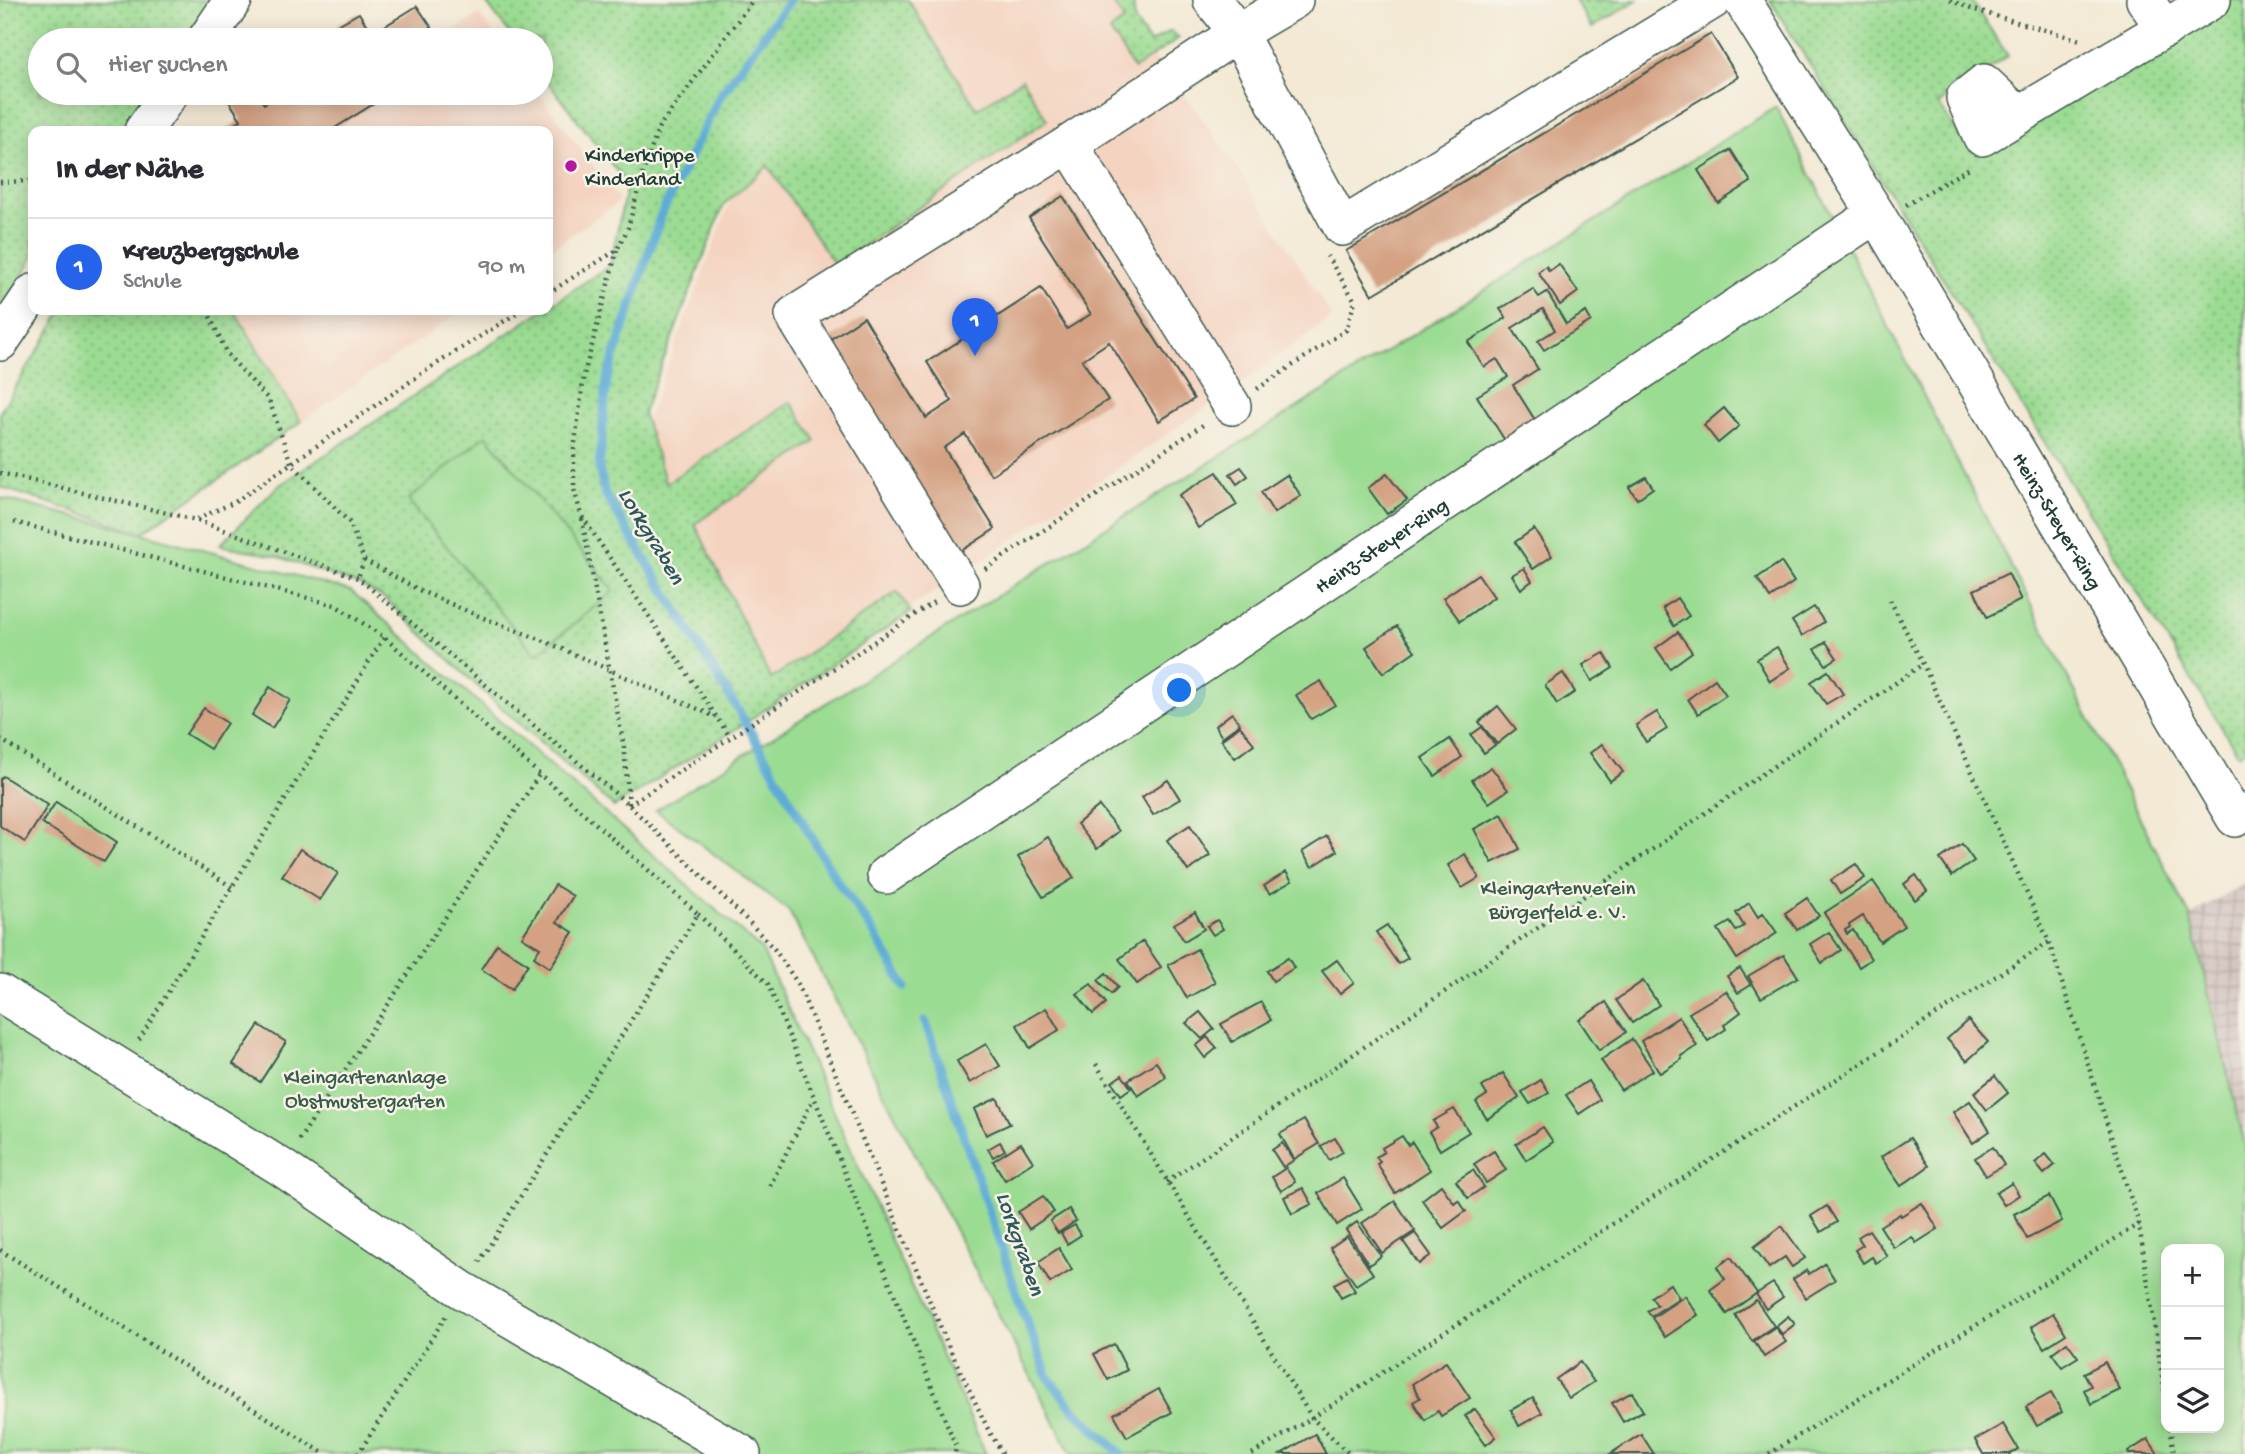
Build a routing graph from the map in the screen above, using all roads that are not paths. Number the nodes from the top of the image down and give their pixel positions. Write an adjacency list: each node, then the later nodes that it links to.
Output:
1 (233, 0): 8 (street)
2 (1212, 0): 9 (street)
3 (1294, 0): 9 (street)
4 (1713, 0): 9 (street)
5 (1742, 0): 14 (street, Heinz-Steyer-Ring)
6 (2213, 0): 7 (street)
7 (2155, 15): 11 (street)
8 (214, 28)
9 (1238, 33): 13 (street)
10 (161, 105): 12 (street)
11 (2018, 115)
12 (147, 126)
13 (1069, 144): 17 (street); 18 (street)
14 (1887, 212): 19 (street, Heinz-Steyer-Ring); 20 (street, Heinz-Steyer-Ring)
15 (28, 300): 16 (street)
16 (0, 342)
17 (1232, 406)
18 (960, 585)
19 (2245, 812)
20 (886, 875)
21 (0, 993): 22 (street)
22 (742, 1454)

